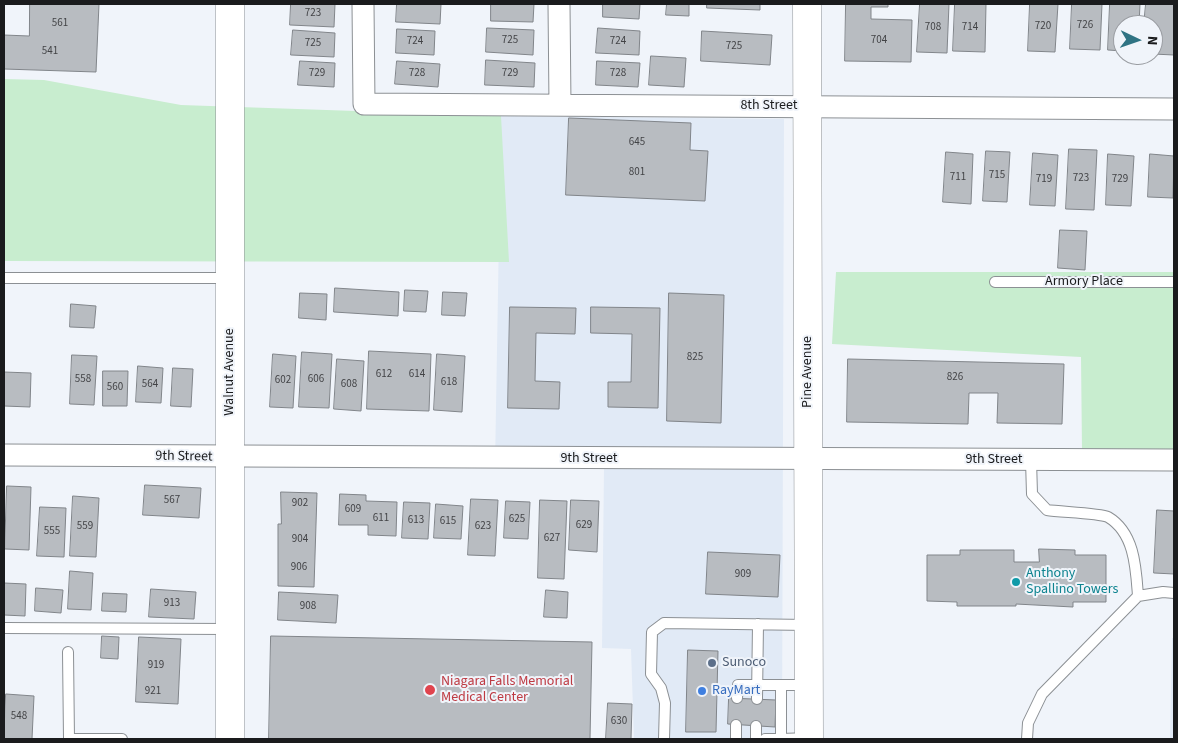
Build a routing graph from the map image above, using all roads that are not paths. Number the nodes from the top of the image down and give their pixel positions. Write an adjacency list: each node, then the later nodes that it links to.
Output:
1 (230, 4): 9 (main road, Walnut Avenue)
2 (363, 4): 5 (street, 8th Street)
3 (560, 4): 5 (street)
4 (807, 4): 6 (main road, Pine Avenue)
5 (560, 105): 6 (street, 8th Street)
6 (807, 106): 7 (street, 8th Street); 14 (main road, Pine Avenue)
7 (1174, 109)
8 (4, 278): 9 (lane)
9 (230, 278): 13 (main road, Walnut Avenue)
10 (995, 282): 11 (lane, Armory Place)
11 (1174, 282)
12 (4, 455): 13 (street, 9th Street)
13 (230, 457): 14 (street, 9th Street); 22 (main road, Walnut Avenue)
14 (808, 460): 15 (street, 9th Street); 20 (main road, Pine Avenue)
15 (1031, 460): 16 (street, 9th Street); 18 (lane)
16 (1174, 460)
17 (1174, 594): 18 (lane)
18 (1138, 596): 40 (lane)
19 (758, 624): 20 (lane); 25 (lane); 36 (lane)
20 (809, 625): 24 (main road, Pine Avenue)
21 (4, 628): 22 (lane)
22 (230, 629): 35 (main road, Walnut Avenue)
23 (68, 652): 33 (lane)
24 (809, 685): 26 (lane); 32 (main road, Pine Avenue)
25 (757, 686): 26 (lane); 27 (lane); 28 (lane)
26 (781, 686): 31 (lane)
27 (737, 698)
28 (756, 699)
29 (736, 725): 37 (lane)
30 (756, 726): 38 (lane)
31 (781, 738): 32 (lane); 39 (lane)
32 (809, 738)
33 (69, 739): 34 (lane)
34 (122, 739)
35 (230, 739)
36 (664, 739)
37 (736, 739)
38 (756, 739)
39 (766, 739)
40 (1028, 739)

